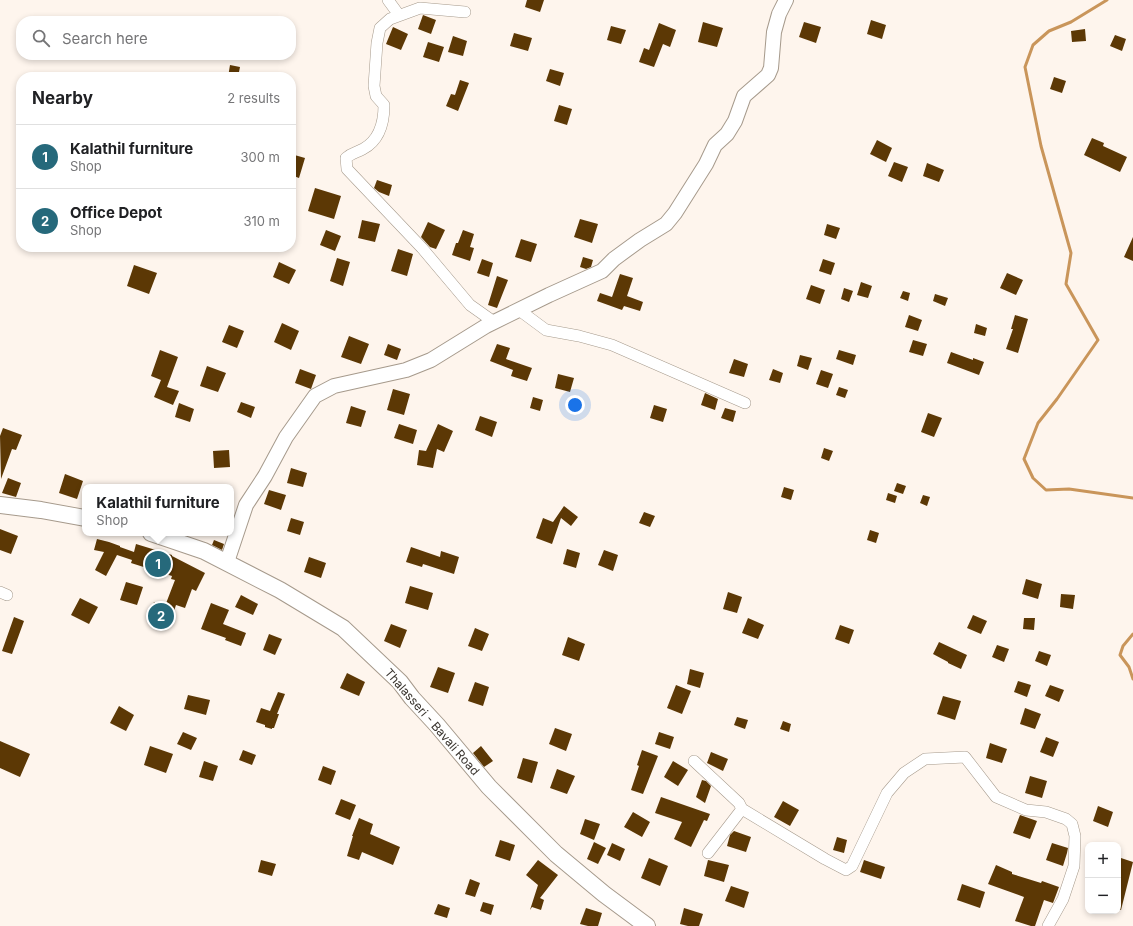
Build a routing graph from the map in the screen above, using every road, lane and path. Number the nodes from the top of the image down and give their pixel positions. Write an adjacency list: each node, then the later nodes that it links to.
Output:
1 (388, 0): 4 (street)
2 (786, 0): 5 (street)
3 (464, 12): 4 (street)
4 (399, 15): 6 (street)
5 (519, 310): 6 (street); 7 (street)
6 (494, 322): 11 (street)
7 (745, 403)
8 (0, 505): 9 (main road)
9 (82, 517)
10 (160, 536): 11 (main road, Thalasseri - Bavali Road)
11 (226, 562): 15 (main road, Thalasseri - Bavali Road)
12 (694, 761): 13 (street)
13 (742, 809): 14 (street); 16 (street)
14 (708, 853)
15 (646, 926)
16 (1048, 926)

